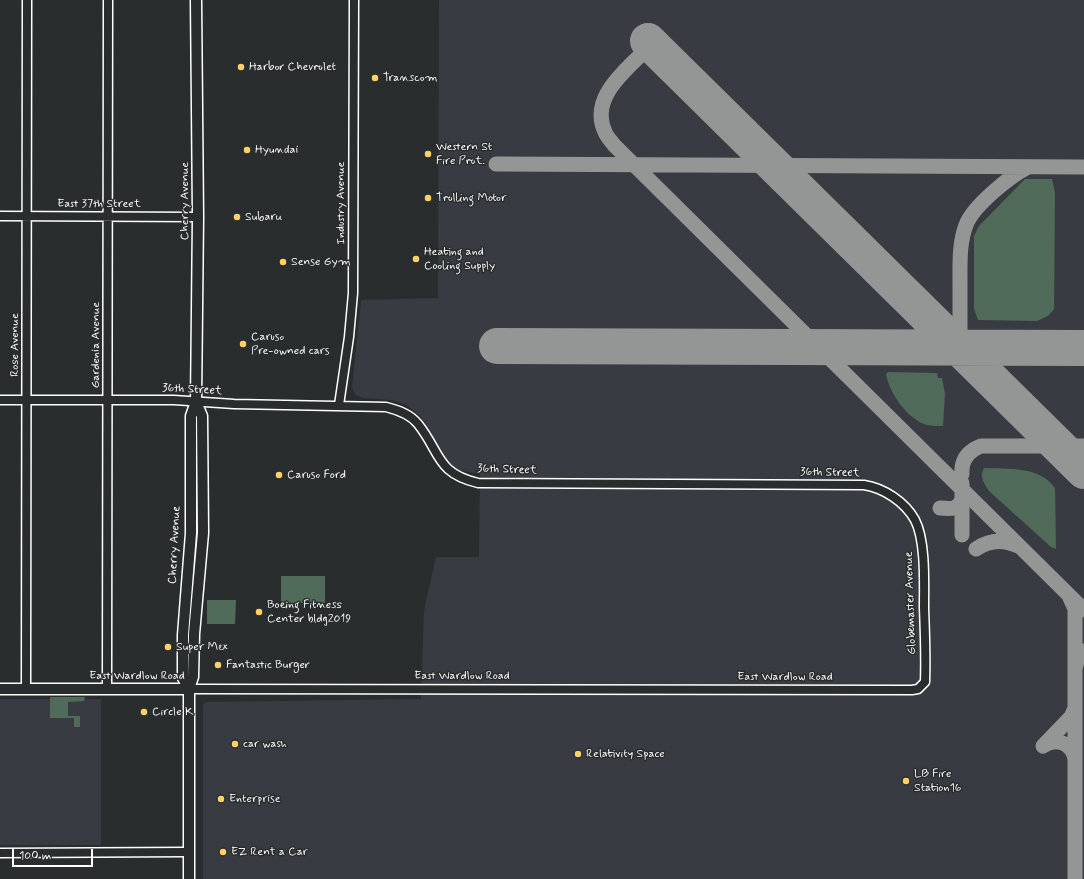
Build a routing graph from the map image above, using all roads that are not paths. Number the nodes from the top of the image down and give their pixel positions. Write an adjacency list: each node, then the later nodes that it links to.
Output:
1 (26, 0): 6 (street, Rose Avenue)
2 (108, 0): 7 (street, Gardenia Avenue)
3 (196, 0): 8 (main road, Cherry Avenue)
4 (354, 0): 13 (street, Industry Avenue)
5 (0, 216): 6 (street, East 37th Street)
6 (27, 216): 7 (street, East 37th Street); 10 (street, Rose Avenue)
7 (107, 217): 8 (street, East 37th Street); 11 (street, Gardenia Avenue)
8 (198, 217): 12 (main road, Cherry Avenue)
9 (0, 400): 10 (street, 36th Street)
10 (26, 400): 11 (street, 36th Street); 17 (street, Rose Avenue)
11 (108, 401): 12 (street, 36th Street); 18 (street, Gardenia Avenue)
12 (196, 402): 13 (street, 36th Street); 19 (main road, Cherry Avenue)
13 (339, 405): 14 (street, 36th Street)
14 (898, 501): 15 (street, Globemaster Avenue)
15 (922, 686): 19 (street, East Wardlow Road)
16 (0, 689): 17 (main road, East Wardlow Road)
17 (26, 689): 18 (main road, East Wardlow Road)
18 (107, 689): 19 (main road, East Wardlow Road)
19 (189, 689): 21 (main road, Cherry Avenue)
20 (0, 852): 21 (street)
21 (189, 852): 22 (main road, Cherry Avenue)
22 (189, 879)

